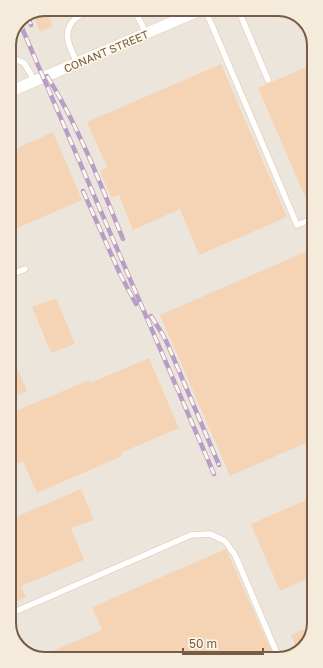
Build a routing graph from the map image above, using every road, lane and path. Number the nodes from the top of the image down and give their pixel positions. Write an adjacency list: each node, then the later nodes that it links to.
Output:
1 (80, 16): 8 (lane)
2 (138, 16): 6 (lane)
3 (179, 16): 6 (street, CONANT STREET)
4 (207, 16): 12 (lane)
5 (241, 16): 9 (lane)
6 (146, 33): 8 (street, CONANT STREET)
7 (16, 59): 10 (lane)
8 (77, 63): 10 (street, CONANT STREET)
9 (268, 80)
10 (35, 81): 11 (street, CONANT STREET)
11 (16, 89)
12 (307, 221)
13 (25, 269): 14 (lane)
14 (16, 273)
15 (16, 611): 16 (lane)
16 (276, 652)

